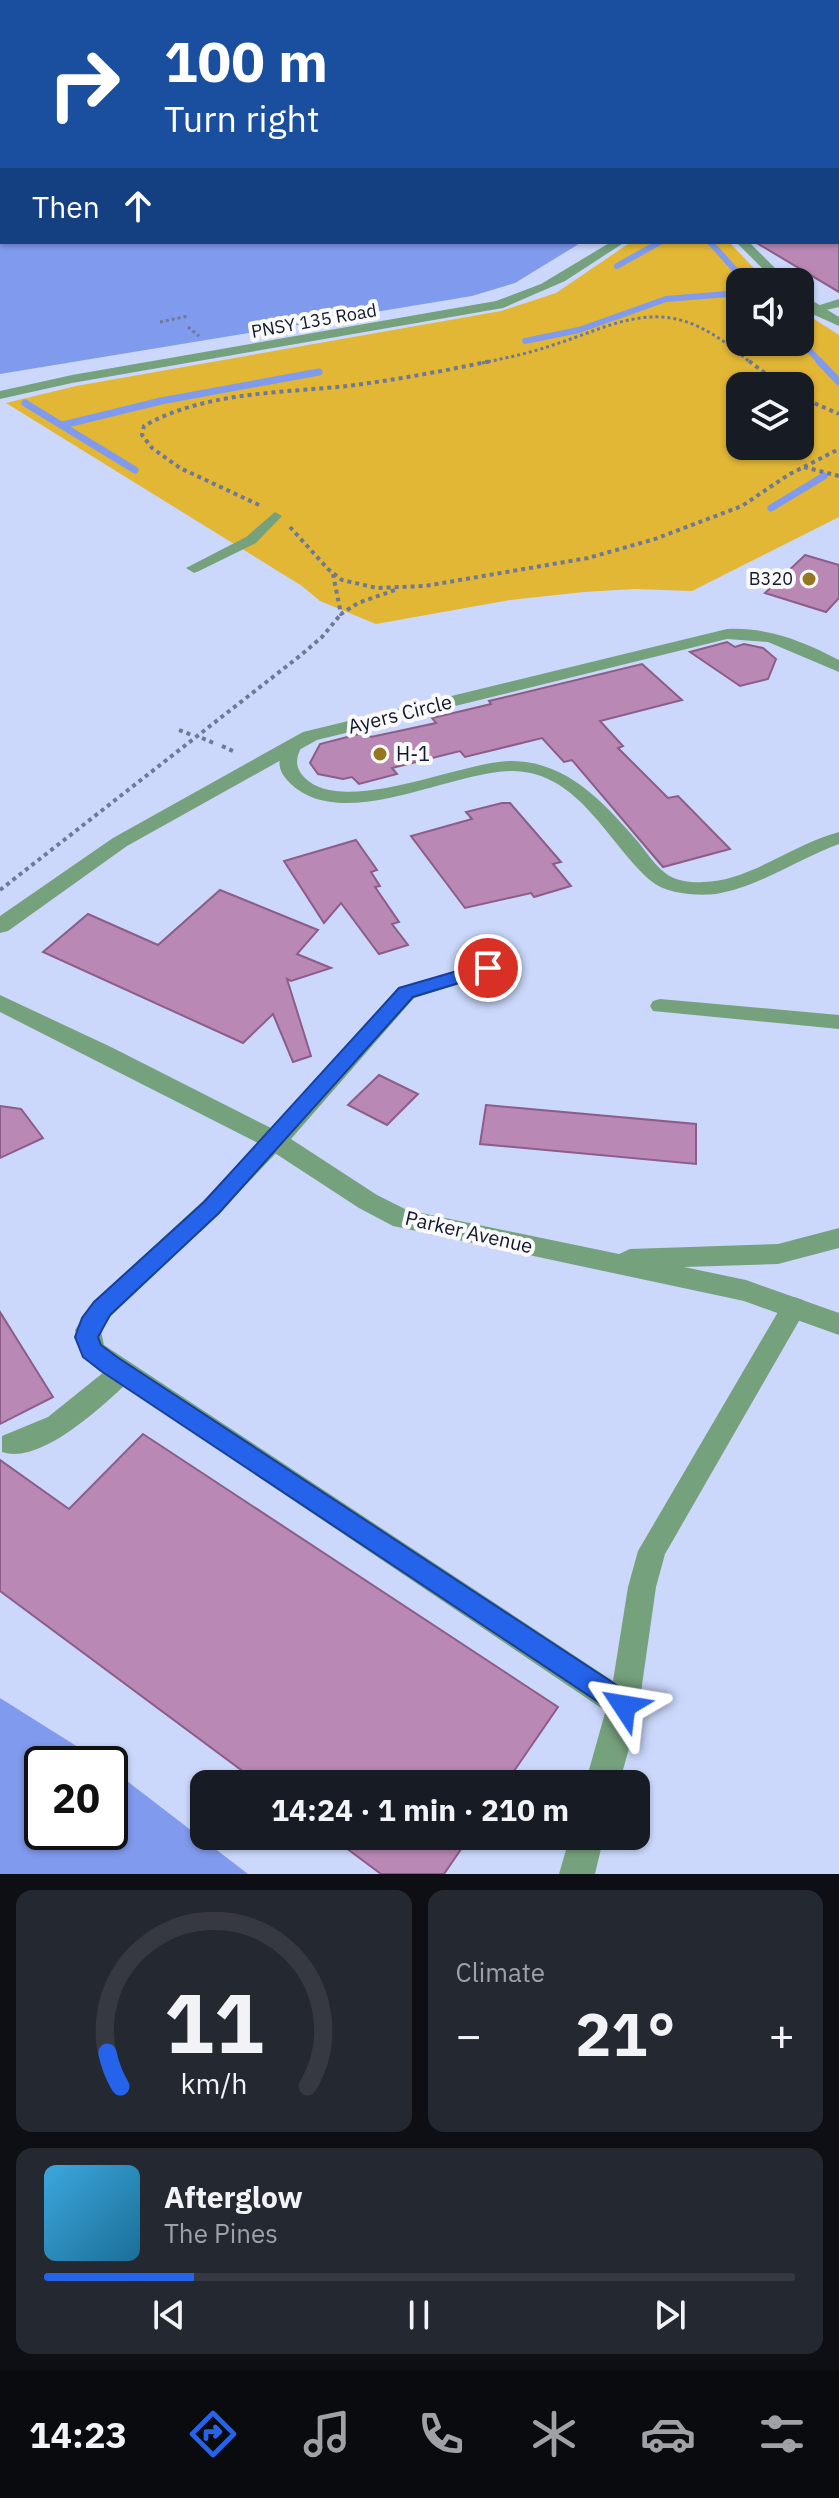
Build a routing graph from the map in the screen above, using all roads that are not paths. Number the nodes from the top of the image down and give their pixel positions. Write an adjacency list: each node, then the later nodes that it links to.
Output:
1 (616, 244): 8 (street, PNSY 135 Road)
2 (744, 244): 3 (street)
3 (769, 268)
4 (839, 303): 5 (lane)
5 (814, 309)
6 (814, 310): 7 (street)
7 (839, 322)
8 (0, 395)
9 (275, 516): 10 (lane)
10 (194, 568)
11 (839, 667): 12 (street, Ayers Circle)
12 (293, 746): 13 (lane); 14 (street, Ayers Circle)
13 (839, 838)
14 (0, 926)
15 (488, 968): 19 (street)
16 (0, 1003): 19 (street, Parker Avenue)
17 (660, 1006): 18 (lane)
18 (839, 1022)
19 (274, 1141): 21 (street, Parker Avenue); 24 (lane)
20 (839, 1238): 21 (street)
21 (602, 1261): 22 (street, Parker Avenue)
22 (794, 1307): 23 (street, Parker Avenue); 26 (lane)
23 (839, 1324)
24 (121, 1372): 25 (lane); 26 (lane)
25 (11, 1444)
26 (624, 1706): 27 (street)
27 (606, 1770)
28 (583, 1850): 29 (street)
29 (577, 1874)

